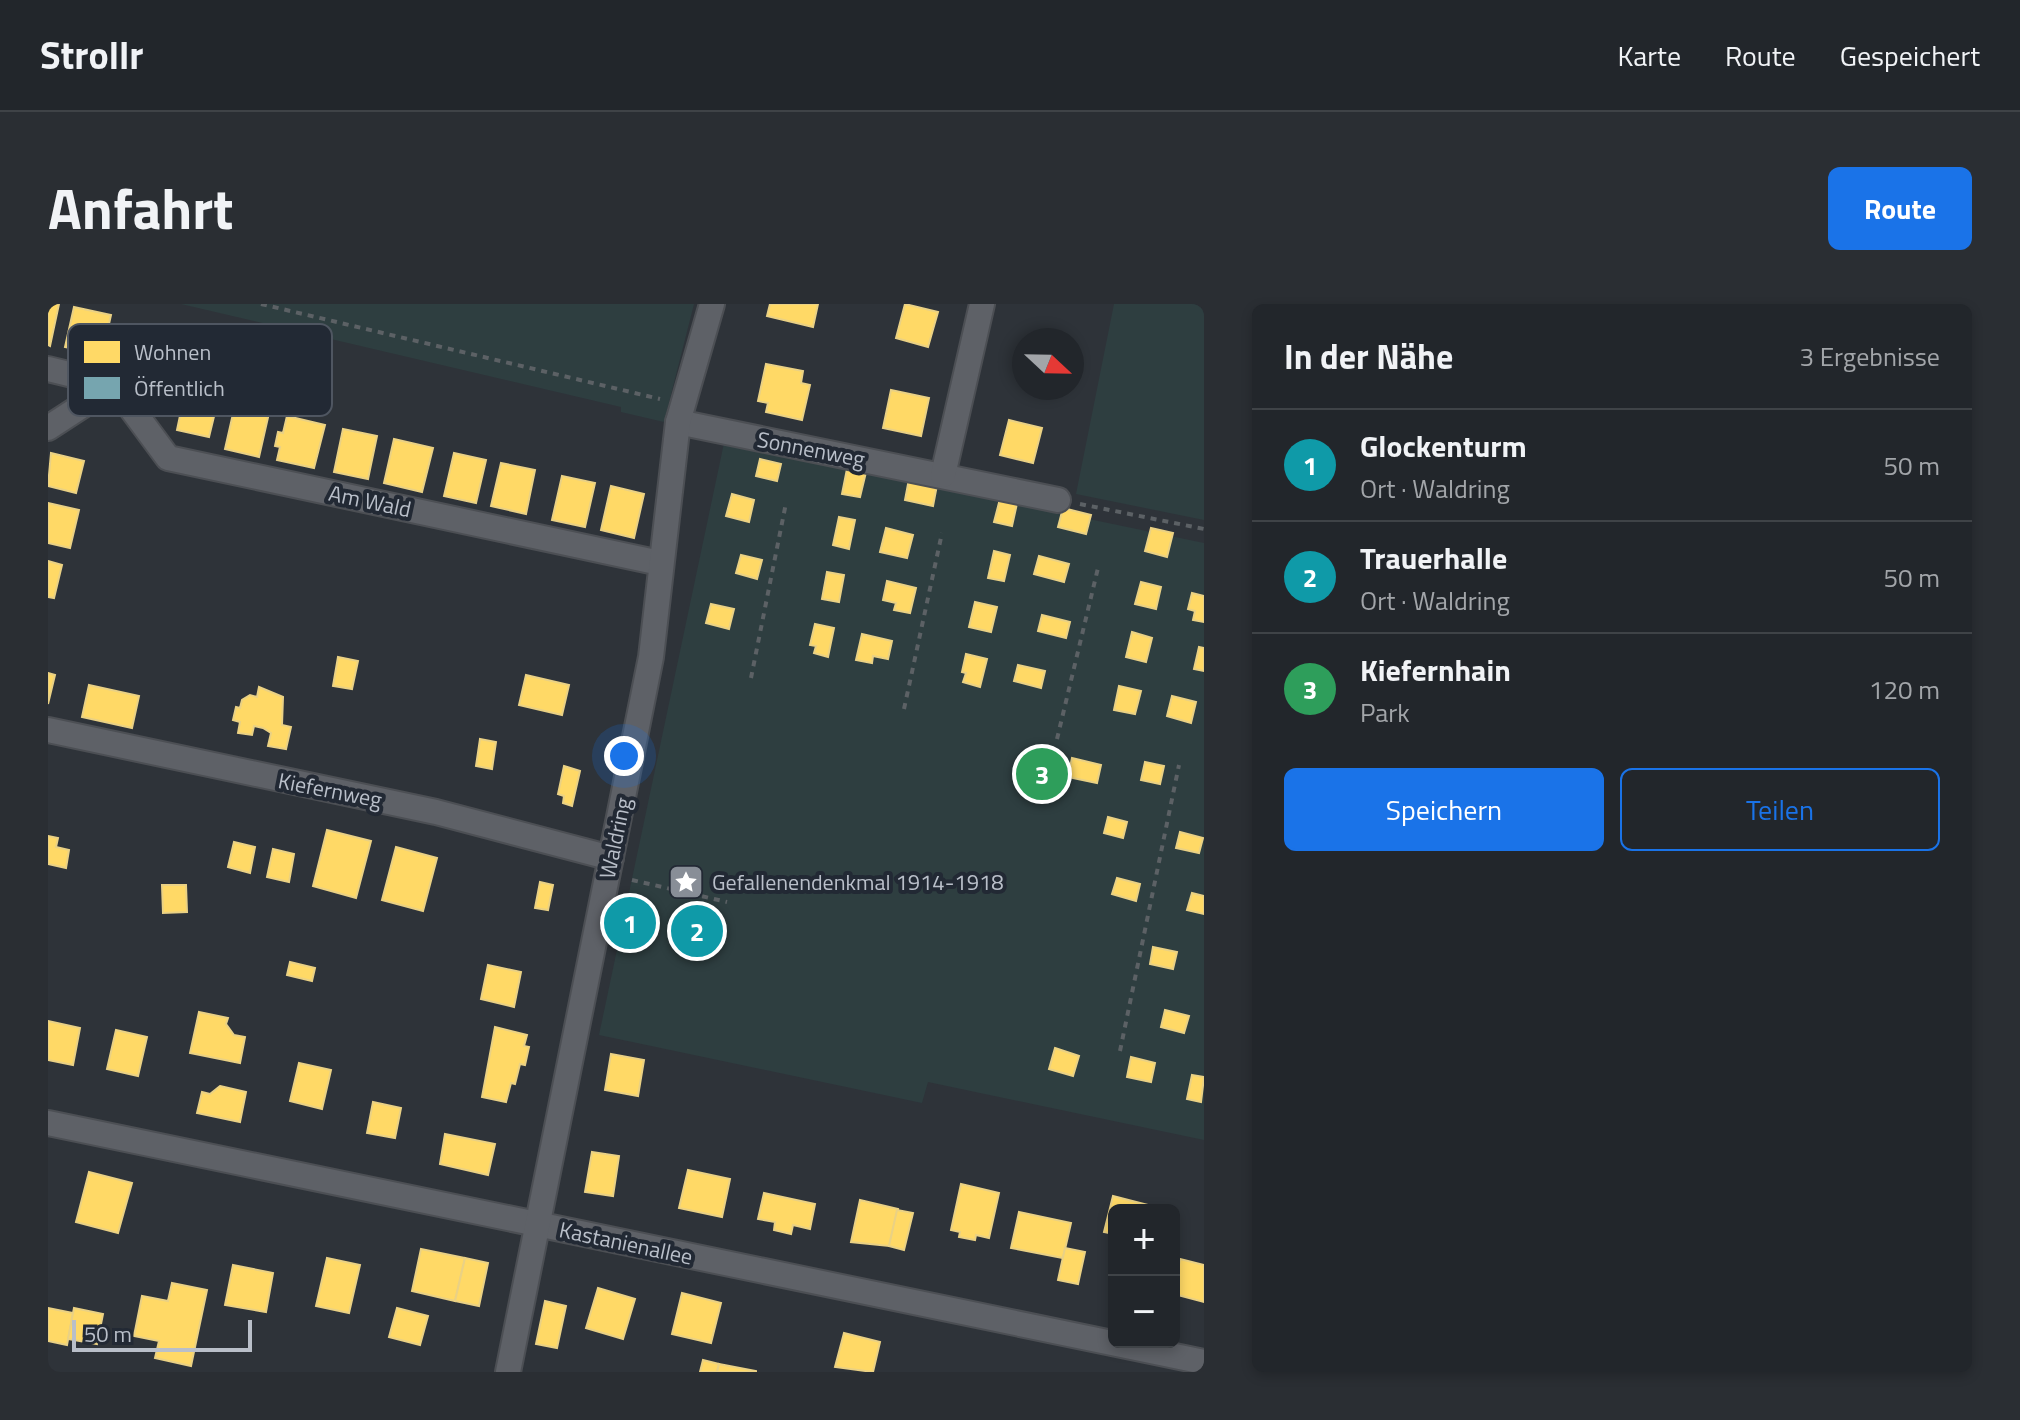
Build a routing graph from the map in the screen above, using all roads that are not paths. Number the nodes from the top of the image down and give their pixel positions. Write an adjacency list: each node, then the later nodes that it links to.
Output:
1 (712, 304): 7 (street, Waldring)
2 (982, 304): 9 (street)
3 (48, 369): 4 (street)
4 (68, 374)
5 (68, 415): 8 (street)
6 (137, 416): 11 (street, Am Wald)
7 (678, 422): 9 (street, Sonnenweg); 11 (street, Waldring)
8 (48, 428)
9 (943, 475): 10 (street, Sonnenweg)
10 (1058, 500)
11 (660, 563): 13 (street, Waldring)
12 (48, 730): 13 (street, Kiefernweg)
13 (611, 858): 15 (street, Waldring)
14 (48, 1123): 15 (street, Kastanienallee)
15 (538, 1225): 16 (street, Kastanienallee); 17 (street, Waldring)
16 (1204, 1362)
17 (508, 1372)

